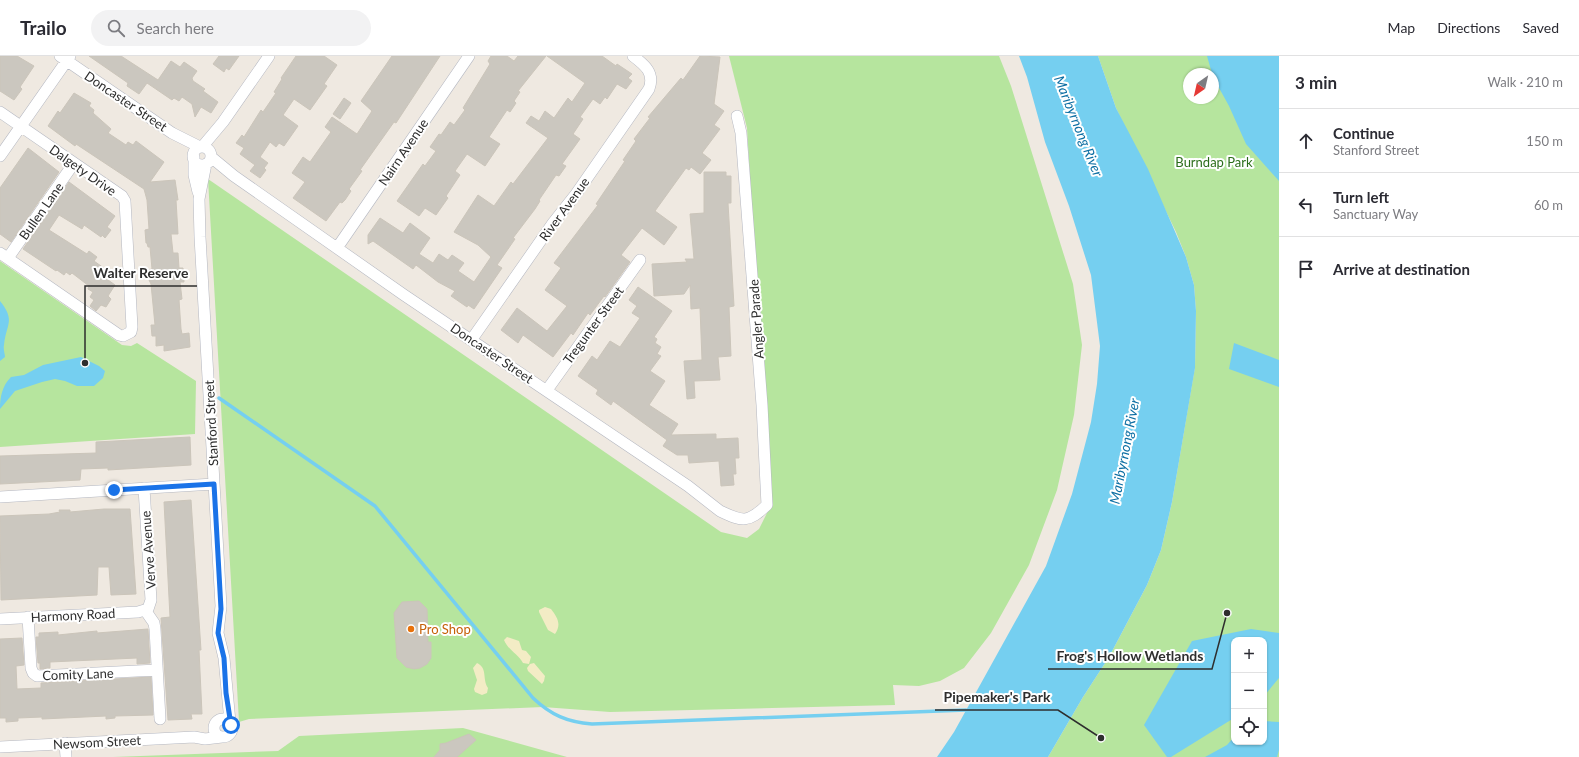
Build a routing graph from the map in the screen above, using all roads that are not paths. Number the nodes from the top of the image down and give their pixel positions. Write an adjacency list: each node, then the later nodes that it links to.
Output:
1 (269, 56): 8 (street)
2 (469, 56): 11 (street, Nairn Avenue)
3 (633, 56): 14 (street, River Avenue)
4 (65, 58): 7 (street); 8 (street, Doncaster Street)
5 (0, 112): 7 (street, Dalgety Drive)
6 (737, 116): 19 (street, Angler Parade)
7 (20, 127): 9 (street); 10 (street, Dalgety Drive)
8 (203, 155): 11 (street, Doncaster Street); 16 (street, Stanford Street)
9 (0, 156)
10 (74, 163): 12 (street, Bullen Lane); 12 (street, Dalgety Drive)
11 (337, 248): 14 (street, Doncaster Street)
12 (4, 255)
13 (640, 260): 15 (street, Tregunter Street)
14 (472, 339): 15 (street, Doncaster Street)
15 (547, 390): 19 (street, Doncaster Street)
16 (214, 484): 17 (street); 25 (street, Stanford Street)
17 (144, 488): 18 (street); 20 (street, Verve Avenue)
18 (0, 497)
19 (754, 517)
20 (145, 610): 21 (street, Harmony Road); 23 (street)
21 (28, 617): 22 (street, Harmony Road); 23 (street, Comity Lane)
22 (0, 619)
23 (157, 670): 24 (street)
24 (160, 719)
25 (221, 722): 26 (street, Newsom Street); 27 (street); 27 (street, Stanford Street)
26 (194, 737): 27 (street, Newsom Street); 28 (street, Newsom Street)
27 (222, 737)
28 (65, 743): 29 (street, Newsom Street); 30 (street)
29 (0, 747)
30 (66, 757)

